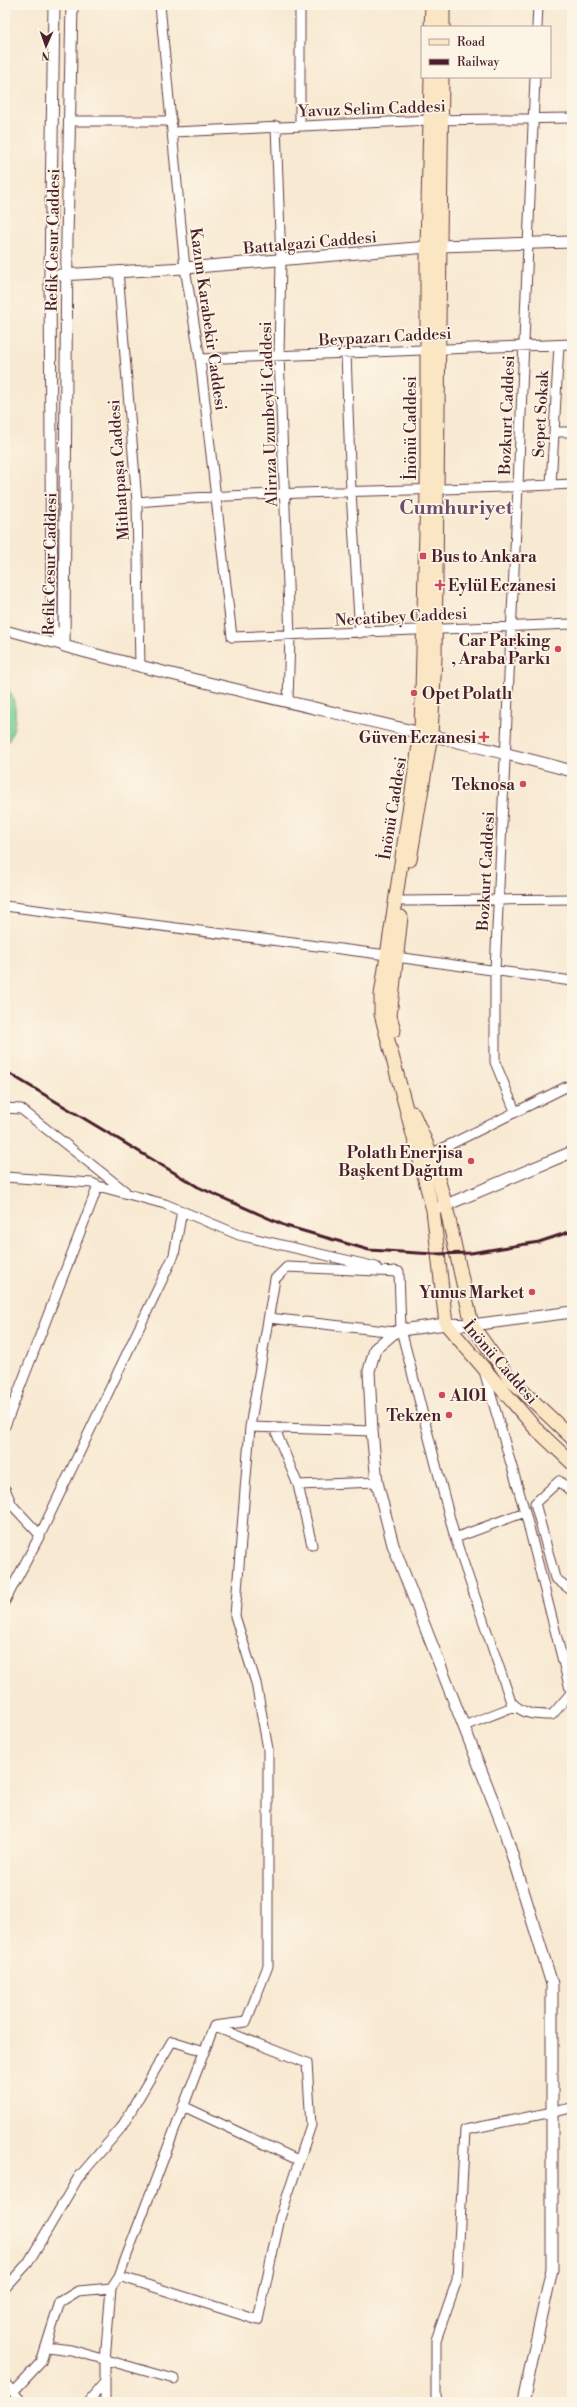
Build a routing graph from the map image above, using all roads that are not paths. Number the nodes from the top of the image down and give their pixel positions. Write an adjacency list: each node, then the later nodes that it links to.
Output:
1 (54, 5): 28 (street, Refik Cesur Caddesi)
2 (72, 5): 17 (street, Refik Cesur Caddesi)
3 (160, 5): 18 (street, Kazım Karabekir Caddesi)
4 (300, 5): 19 (street)
5 (432, 5): 8 (main road)
6 (443, 5): 9 (main road)
7 (538, 5): 10 (street)
8 (431, 26)
9 (443, 26)
10 (537, 26)
11 (431, 78): 16 (main road, İnönü Caddesi)
12 (442, 78): 16 (main road, İnönü Caddesi)
13 (534, 78): 14 (street, Bozkurt Caddesi)
14 (533, 118): 15 (street, Yavuz Selim Caddesi); 16 (street, Yavuz Selim Caddesi); 23 (street, Bozkurt Caddesi)
15 (572, 118)
16 (436, 120): 19 (street, Yavuz Selim Caddesi); 24 (main road, İnönü Caddesi)
17 (69, 121): 18 (street); 29 (street, Refik Cesur Caddesi)
18 (172, 121): 21 (street, Kazım Karabekir Caddesi)
19 (300, 125): 20 (street, Yavuz Selim Caddesi)
20 (276, 126): 21 (street, Yavuz Selim Caddesi); 25 (street, Alirıza Uzunbeyli Caddesi)
21 (173, 132): 26 (street, Kazım Karabekir Caddesi)
22 (572, 242): 23 (street, Battalgazi Caddesi)
23 (527, 244): 24 (street, Battalgazi Caddesi); 31 (street, Bozkurt Caddesi)
24 (433, 247): 25 (street, Battalgazi Caddesi); 33 (main road, İnönü Caddesi)
25 (281, 261): 26 (street, Battalgazi Caddesi); 35 (street, Alirıza Uzunbeyli Caddesi)
26 (185, 268): 27 (street, Battalgazi Caddesi); 36 (street, Kazım Karabekir Caddesi)
27 (118, 271): 29 (street, Battalgazi Caddesi); 46 (street, Mithatpaşa Caddesi)
28 (50, 275): 29 (street, Battalgazi Caddesi); 54 (street, Refik Cesur Caddesi)
29 (67, 275): 54 (street, Refik Cesur Caddesi)
30 (572, 344): 32 (street, Beypazarı Caddesi)
31 (524, 345): 32 (street, Beypazarı Caddesi); 33 (street, Beypazarı Caddesi); 41 (street, Bozkurt Caddesi)
32 (559, 345): 37 (street, Sepet Sokak)
33 (432, 349): 34 (street, Beypazarı Caddesi); 42 (main road, İnönü Caddesi)
34 (346, 352): 35 (street, Beypazarı Caddesi); 43 (street)
35 (279, 356): 36 (street, Beypazarı Caddesi); 44 (street, Alirıza Uzunbeyli Caddesi)
36 (200, 359): 45 (street, Kazım Karabekir Caddesi)
37 (554, 432): 38 (street); 40 (street, Sepet Sokak)
38 (572, 432)
39 (572, 484): 40 (street)
40 (551, 485): 41 (street)
41 (518, 486): 42 (street); 48 (street, Bozkurt Caddesi)
42 (432, 490): 43 (street); 50 (main road, İnönü Caddesi)
43 (351, 492): 44 (street); 51 (street)
44 (286, 494): 45 (street); 52 (street, Alirıza Uzunbeyli Caddesi)
45 (216, 495): 46 (street); 53 (street, Kazım Karabekir Caddesi)
46 (138, 502): 55 (street, Mithatpaşa Caddesi)
47 (572, 624): 48 (street, Necatibey Caddesi)
48 (512, 626): 50 (street, Necatibey Caddesi); 58 (street, Bozkurt Caddesi)
49 (5, 630): 54 (street)
50 (430, 630): 51 (street, Necatibey Caddesi); 57 (main road, İnönü Caddesi)
51 (360, 633): 52 (street, Necatibey Caddesi)
52 (290, 636): 53 (street, Necatibey Caddesi); 56 (street, Alirıza Uzunbeyli Caddesi)
53 (232, 637)
54 (64, 646): 55 (street)
55 (140, 667): 56 (street)
56 (288, 701): 57 (street)
57 (426, 733): 58 (street); 62 (main road, İnönü Caddesi); 64 (main road, İnönü Caddesi)
58 (506, 755): 59 (street); 60 (street, Bozkurt Caddesi)
59 (572, 771)
60 (498, 899): 61 (street); 62 (street); 65 (street, Bozkurt Caddesi)
61 (572, 899)
62 (403, 901): 64 (main road, İnönü Caddesi)
63 (5, 906): 64 (street)
64 (392, 956): 65 (street); 71 (main road, İnönü Caddesi); 76 (main road, İnönü Caddesi)
65 (495, 971): 66 (street); 69 (street, Bozkurt Caddesi)
66 (572, 981)
67 (572, 1084): 69 (street)
68 (5, 1108): 74 (street)
69 (514, 1111): 71 (street)
70 (572, 1152): 75 (street)
71 (431, 1154): 75 (main road, İnönü Caddesi)
72 (5, 1178): 73 (street)
73 (98, 1186): 74 (street); 85 (street)
74 (127, 1193): 77 (street)
75 (446, 1206): 76 (street); 82 (main road, İnönü Caddesi)
76 (433, 1210): 81 (main road, İnönü Caddesi)
77 (182, 1211): 78 (street); 96 (street)
78 (399, 1272): 80 (street); 83 (street)
79 (572, 1312): 82 (street)
80 (269, 1318): 83 (street); 86 (street)
81 (446, 1324): 82 (street); 83 (street); 84 (main road, İnönü Caddesi)
82 (472, 1324): 89 (main road, İnönü Caddesi)
83 (398, 1331): 88 (street); 97 (street)
84 (483, 1367): 90 (main road, İnönü Caddesi); 95 (street)
85 (5, 1426)
86 (250, 1427): 87 (street); 104 (street)
87 (274, 1427): 88 (street); 92 (street)
88 (372, 1431): 91 (street)
89 (572, 1438)
90 (572, 1463)
91 (377, 1482): 92 (street); 103 (street)
92 (298, 1485): 98 (street)
93 (5, 1489): 96 (street)
94 (572, 1492): 99 (street)
95 (525, 1512): 97 (street); 101 (street)
96 (40, 1535): 100 (street)
97 (455, 1538): 102 (street)
98 (312, 1545)
99 (572, 1591)
100 (5, 1601)
101 (572, 1693): 102 (street)
102 (515, 1706): 103 (street)
103 (464, 1726): 108 (street)
104 (214, 2026): 105 (street); 109 (street)
105 (204, 2051): 106 (street); 111 (street)
106 (183, 2106): 109 (street); 110 (street)
107 (572, 2108): 108 (street)
108 (552, 2113): 122 (street); 123 (street)
109 (298, 2160): 110 (street)
110 (119, 2276): 112 (street)
111 (5, 2288)
112 (111, 2288): 113 (street); 114 (street)
113 (47, 2348): 114 (street); 118 (street)
114 (105, 2361): 115 (street); 117 (street)
115 (174, 2379)
116 (5, 2383): 118 (street)
117 (104, 2384): 120 (street); 121 (street)
118 (13, 2392): 119 (street)
119 (22, 2402)
120 (88, 2402)
121 (105, 2402)
122 (438, 2402)
123 (523, 2402)

